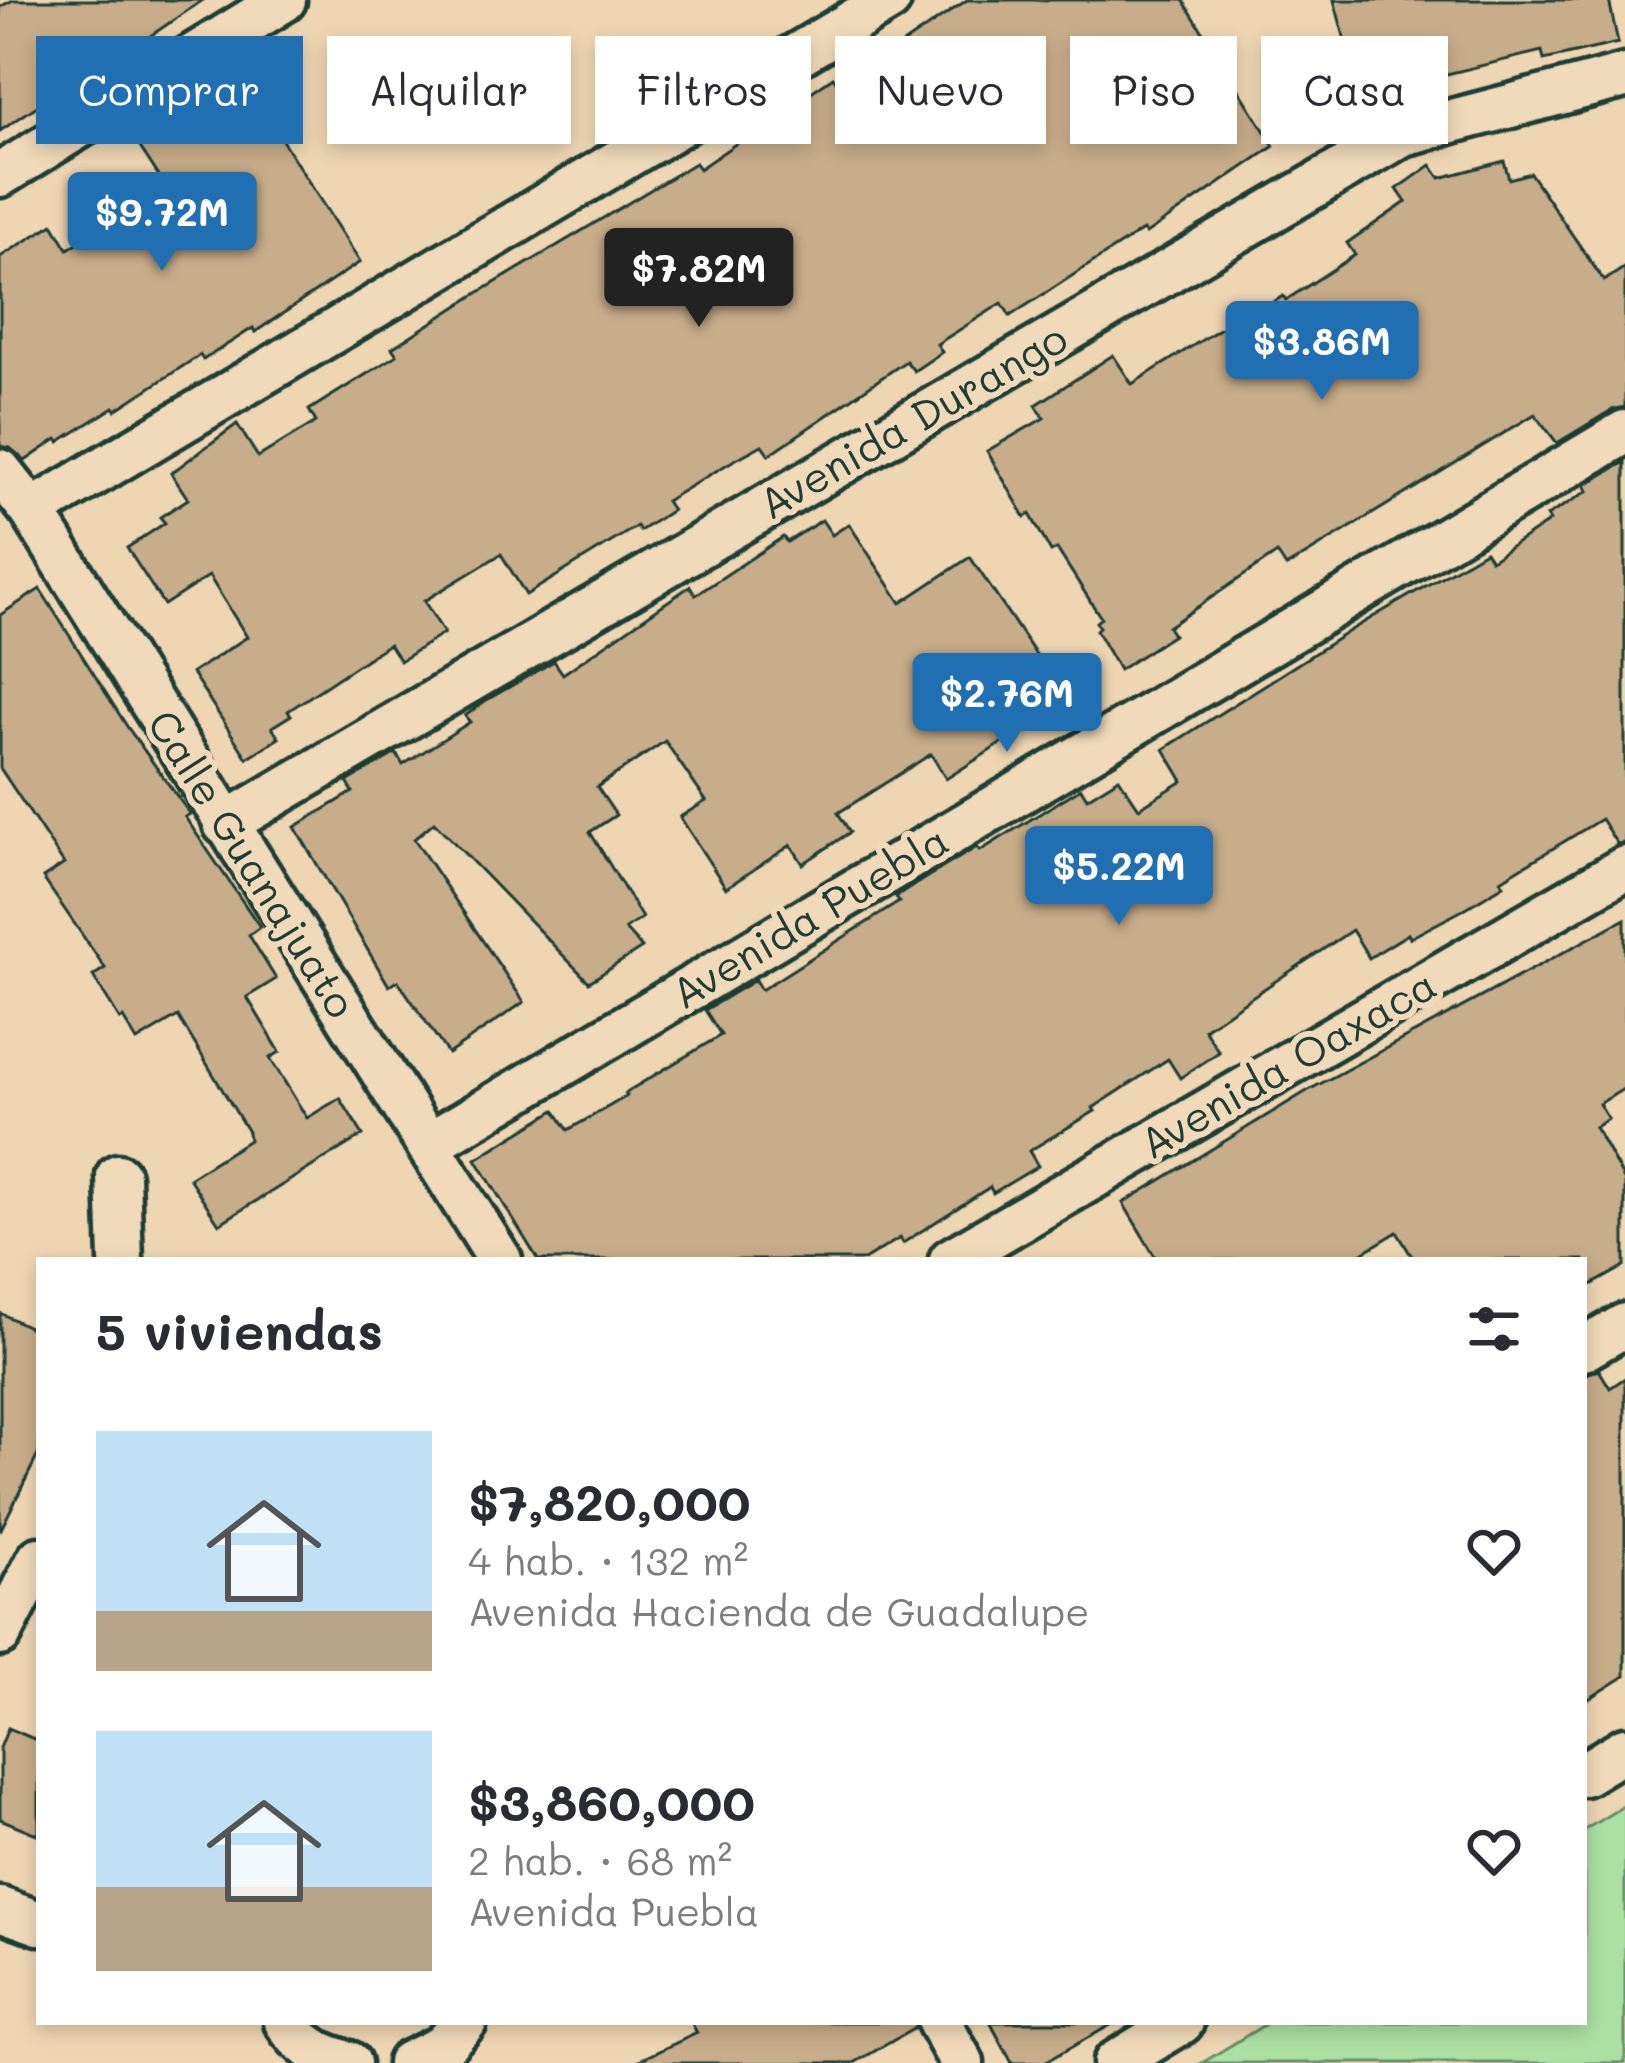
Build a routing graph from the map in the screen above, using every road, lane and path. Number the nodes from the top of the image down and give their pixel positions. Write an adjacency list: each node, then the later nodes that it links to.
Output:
1 (284, 0): 4 (street)
2 (889, 0): 7 (street)
3 (1625, 76): 8 (street, Avenida Durango)
4 (0, 175)
5 (1625, 432): 10 (street, Avenida Puebla)
6 (0, 471): 7 (street, Calle Guanajuato)
7 (32, 511): 8 (street, Calle Guanajuato)
8 (225, 824): 10 (street, Calle Guanajuato)
9 (1625, 868): 14 (street, Avenida Oaxaca)
10 (429, 1144): 13 (street, Calle Guanajuato)
11 (118, 1176): 12 (street)
12 (121, 1257)
13 (498, 1257)
14 (956, 1257)
15 (1625, 1325): 16 (street)
16 (1587, 1346)
17 (36, 1564): 18 (street)
18 (0, 1634)
19 (1625, 1749): 20 (street)
20 (1587, 1772)
21 (0, 1909): 22 (street)
22 (36, 1922)
23 (288, 2025): 27 (street)
24 (462, 2025): 28 (street)
25 (941, 2025): 29 (street)
26 (1177, 2025): 30 (street)
27 (325, 2060)
28 (409, 2063)
29 (962, 2063)
30 (1115, 2063)

